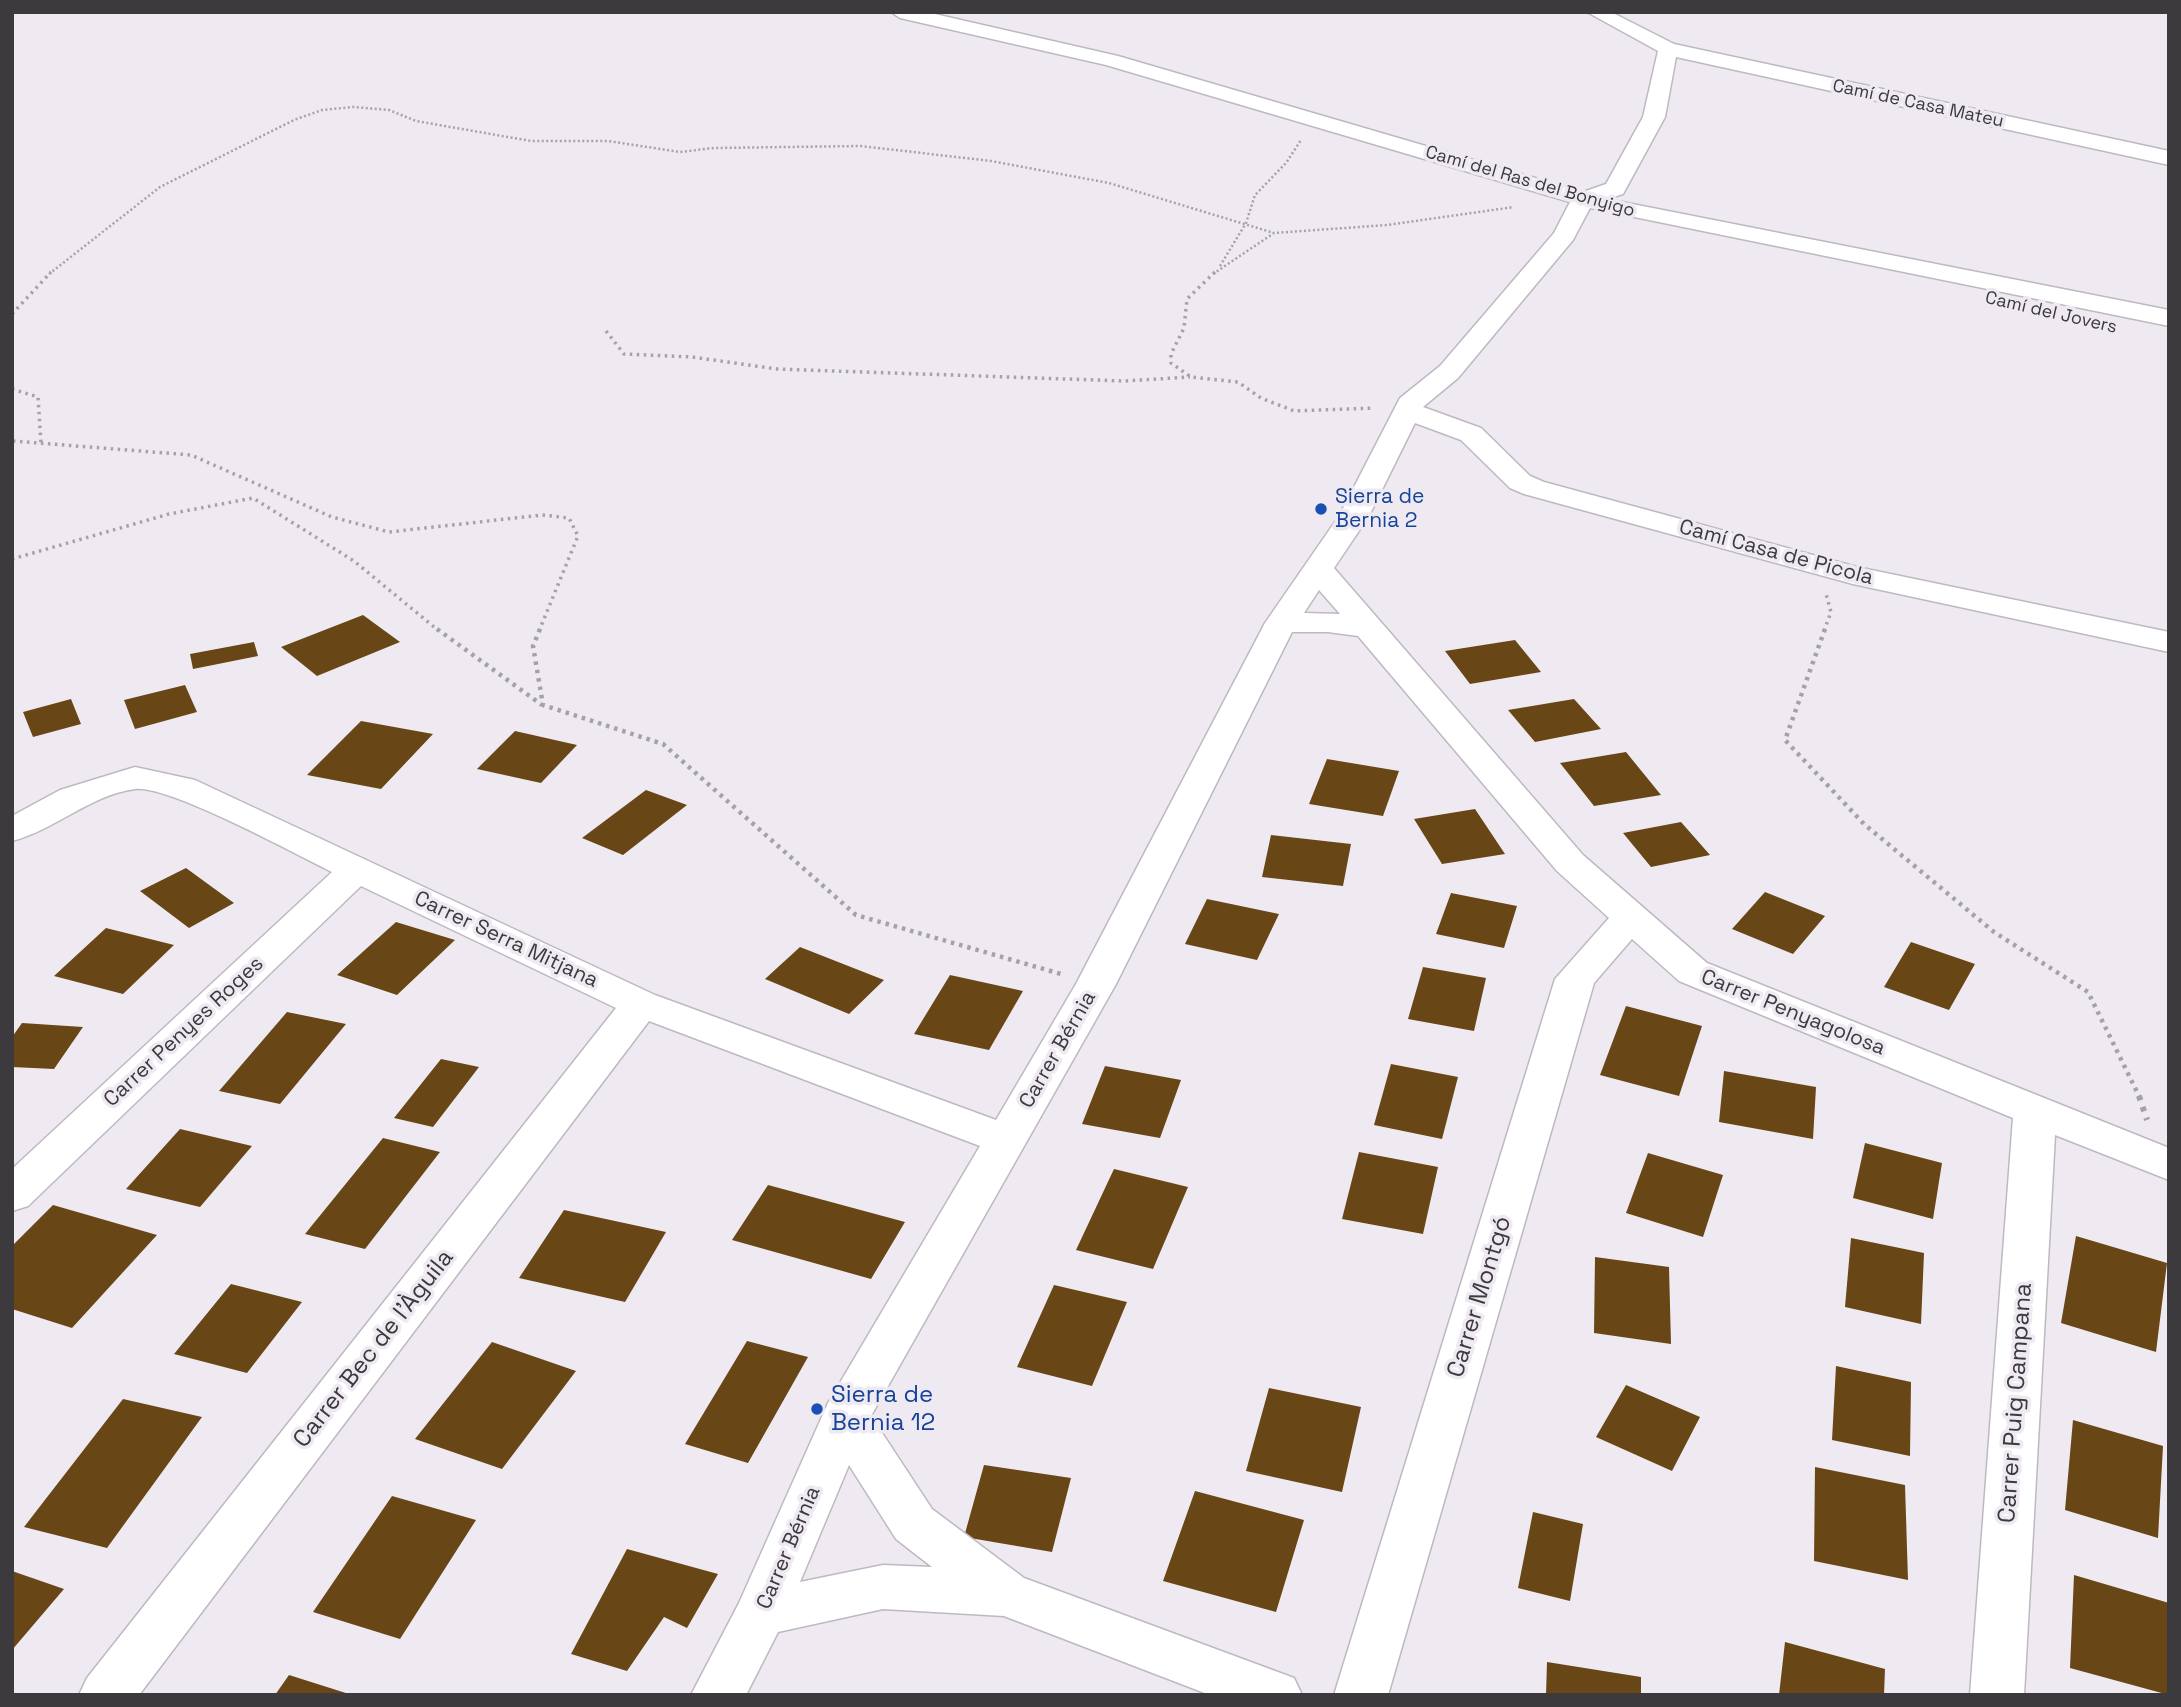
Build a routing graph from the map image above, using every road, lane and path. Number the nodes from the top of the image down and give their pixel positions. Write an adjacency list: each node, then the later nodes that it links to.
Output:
1 (900, 12): 4 (street, Camí del Ras del Bonyigo)
2 (1597, 12): 3 (street, Camí de Casa Mateu)
3 (1668, 48): 5 (street, Camí de Casa Mateu); 6 (street)
4 (1307, 117): 6 (street, Camí del Ras del Bonyigo); 8 (path)
5 (2169, 158)
6 (1583, 199): 11 (street, Camí del Ras del Bonyigo); 18 (street, Carrer Bérnia)
7 (1516, 206): 9 (path)
8 (1246, 223): 9 (path); 10 (path); 12 (path)
9 (1274, 233): 10 (path)
10 (1220, 267): 16 (path)
11 (1945, 275): 13 (street, Camí del Ras del Bonyigo); 15 (street, Camí del Jovers)
12 (12, 314)
13 (2169, 318)
14 (606, 331): 16 (path)
15 (2169, 342)
16 (1191, 377): 18 (path)
17 (12, 389): 20 (path)
18 (1407, 410): 22 (street, Camí Casa de Picola); 23 (street, Carrer Bérnia)
19 (13, 441): 20 (path)
20 (41, 443): 27 (path)
21 (12, 559): 27 (path)
22 (1819, 566): 26 (street, Camí Casa de Picola); 35 (path)
23 (1319, 570): 24 (street, Carrer Bérnia); 25 (street, Carrer Penyagolosa)
24 (1281, 623): 25 (street); 31 (street, Carrer Bérnia)
25 (1365, 627): 30 (street, Carrer Penyagolosa)
26 (2169, 642)
27 (543, 705): 31 (path)
28 (12, 830): 29 (street, Carrer Serra Mitjana)
29 (357, 869): 32 (street, Carrer Serra Mitjana); 36 (street, Carrer Penyes Roges)
30 (1630, 917): 33 (street, Carrer Penyagolosa); 43 (street, Carrer Montgó)
31 (1096, 984): 34 (street, Carrer Bérnia)
32 (641, 1004): 34 (street, Carrer Serra Mitjana); 40 (street, Carrer Bec de l'Àguila)
33 (2035, 1112): 35 (street, Carrer Penyagolosa); 44 (street, Carrer Puig Campana)
34 (1007, 1140): 37 (street, Carrer Bérnia)
35 (2166, 1164)
36 (12, 1195)
37 (845, 1417): 38 (street); 39 (street, Carrer Bérnia)
38 (1005, 1594): 39 (street); 42 (street)
39 (761, 1613): 41 (street, Carrer Bérnia)
40 (106, 1695)
41 (718, 1695)
42 (1275, 1695)
43 (1361, 1695)
44 (1997, 1695)

